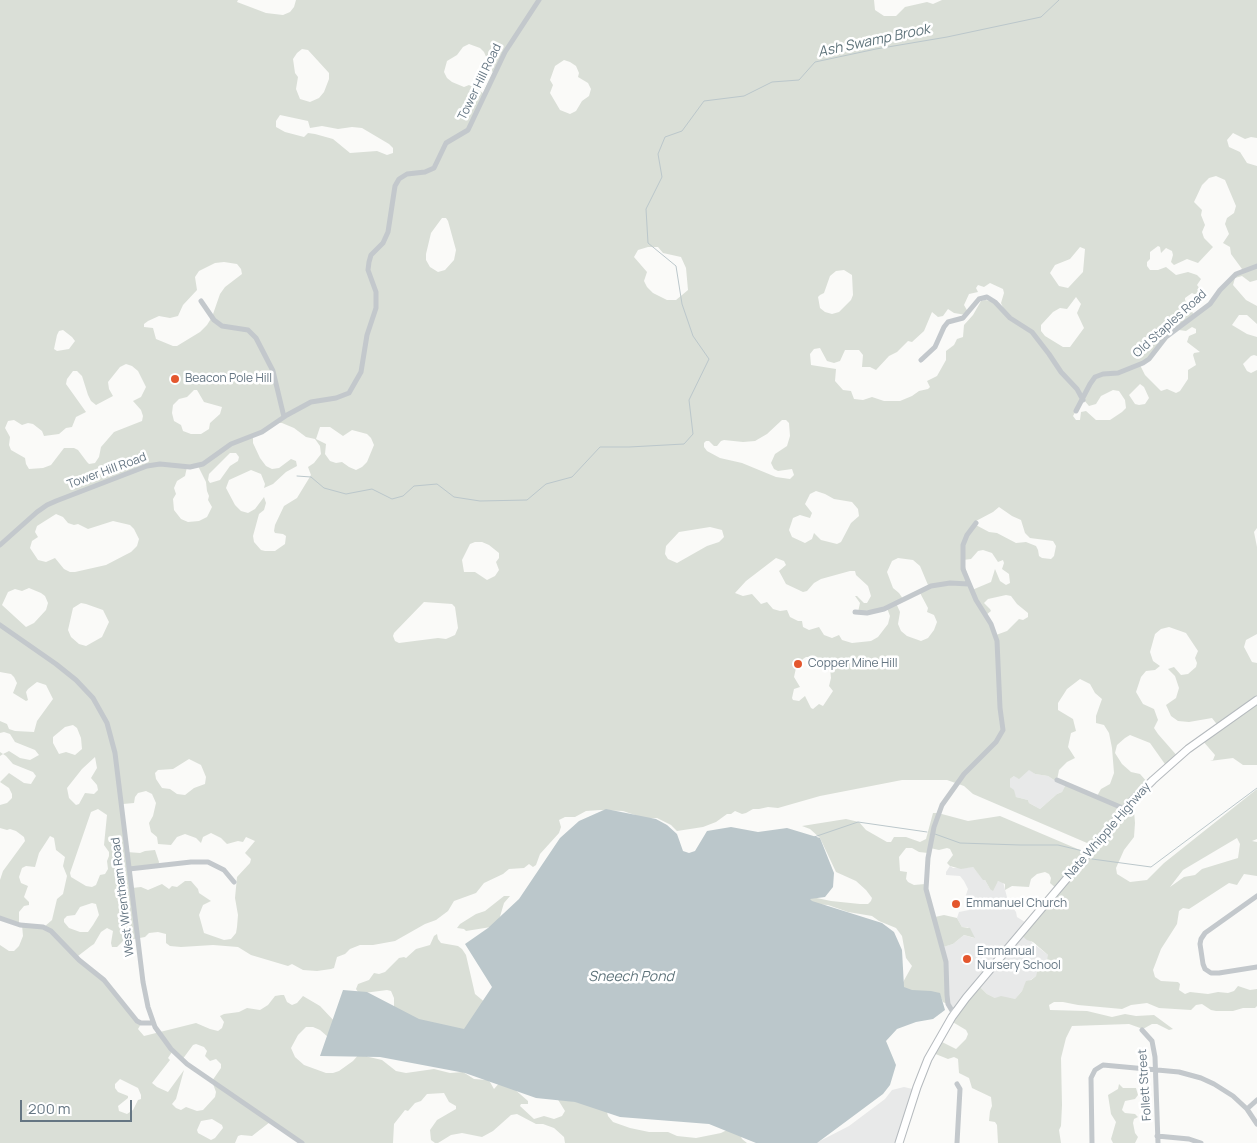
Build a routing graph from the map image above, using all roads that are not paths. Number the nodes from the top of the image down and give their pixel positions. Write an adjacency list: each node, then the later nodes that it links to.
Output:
1 (539, 0): 7 (street, Tower Hill Road)
2 (1257, 266): 5 (street, Old Staples Road)
3 (201, 301): 7 (street)
4 (921, 360): 5 (street)
5 (1083, 400): 6 (street, Old Staples Road)
6 (1076, 411)
7 (284, 417): 9 (street, Tower Hill Road)
8 (976, 523): 10 (street)
9 (0, 545)
10 (969, 584): 11 (street); 21 (street)
11 (855, 612)
12 (0, 625): 16 (street, West Wrentham Road)
13 (1257, 700): 15 (main road, Nate Whipple Highway)
14 (1057, 780): 15 (street)
15 (1125, 809): 21 (main road, Nate Whipple Highway)
16 (129, 869): 17 (street); 22 (street, West Wrentham Road)
17 (234, 882)
18 (1257, 896): 20 (street)
19 (0, 918): 22 (street)
20 (1257, 967)
21 (954, 1014): 31 (main road, Nate Whipple Highway)
22 (153, 1022): 30 (street, West Wrentham Road)
23 (1142, 1030): 24 (street, Follett Street)
24 (1155, 1070): 27 (street); 29 (street, Follett Street); 33 (street)
25 (957, 1084): 32 (street)
26 (1257, 1100): 27 (street)
27 (1247, 1109): 28 (street)
28 (1257, 1124)
29 (1157, 1136): 34 (street, Follett Street); 35 (street)
30 (302, 1143)
31 (899, 1143)
32 (957, 1143)
33 (1092, 1143)
34 (1158, 1143)
35 (1201, 1143)

